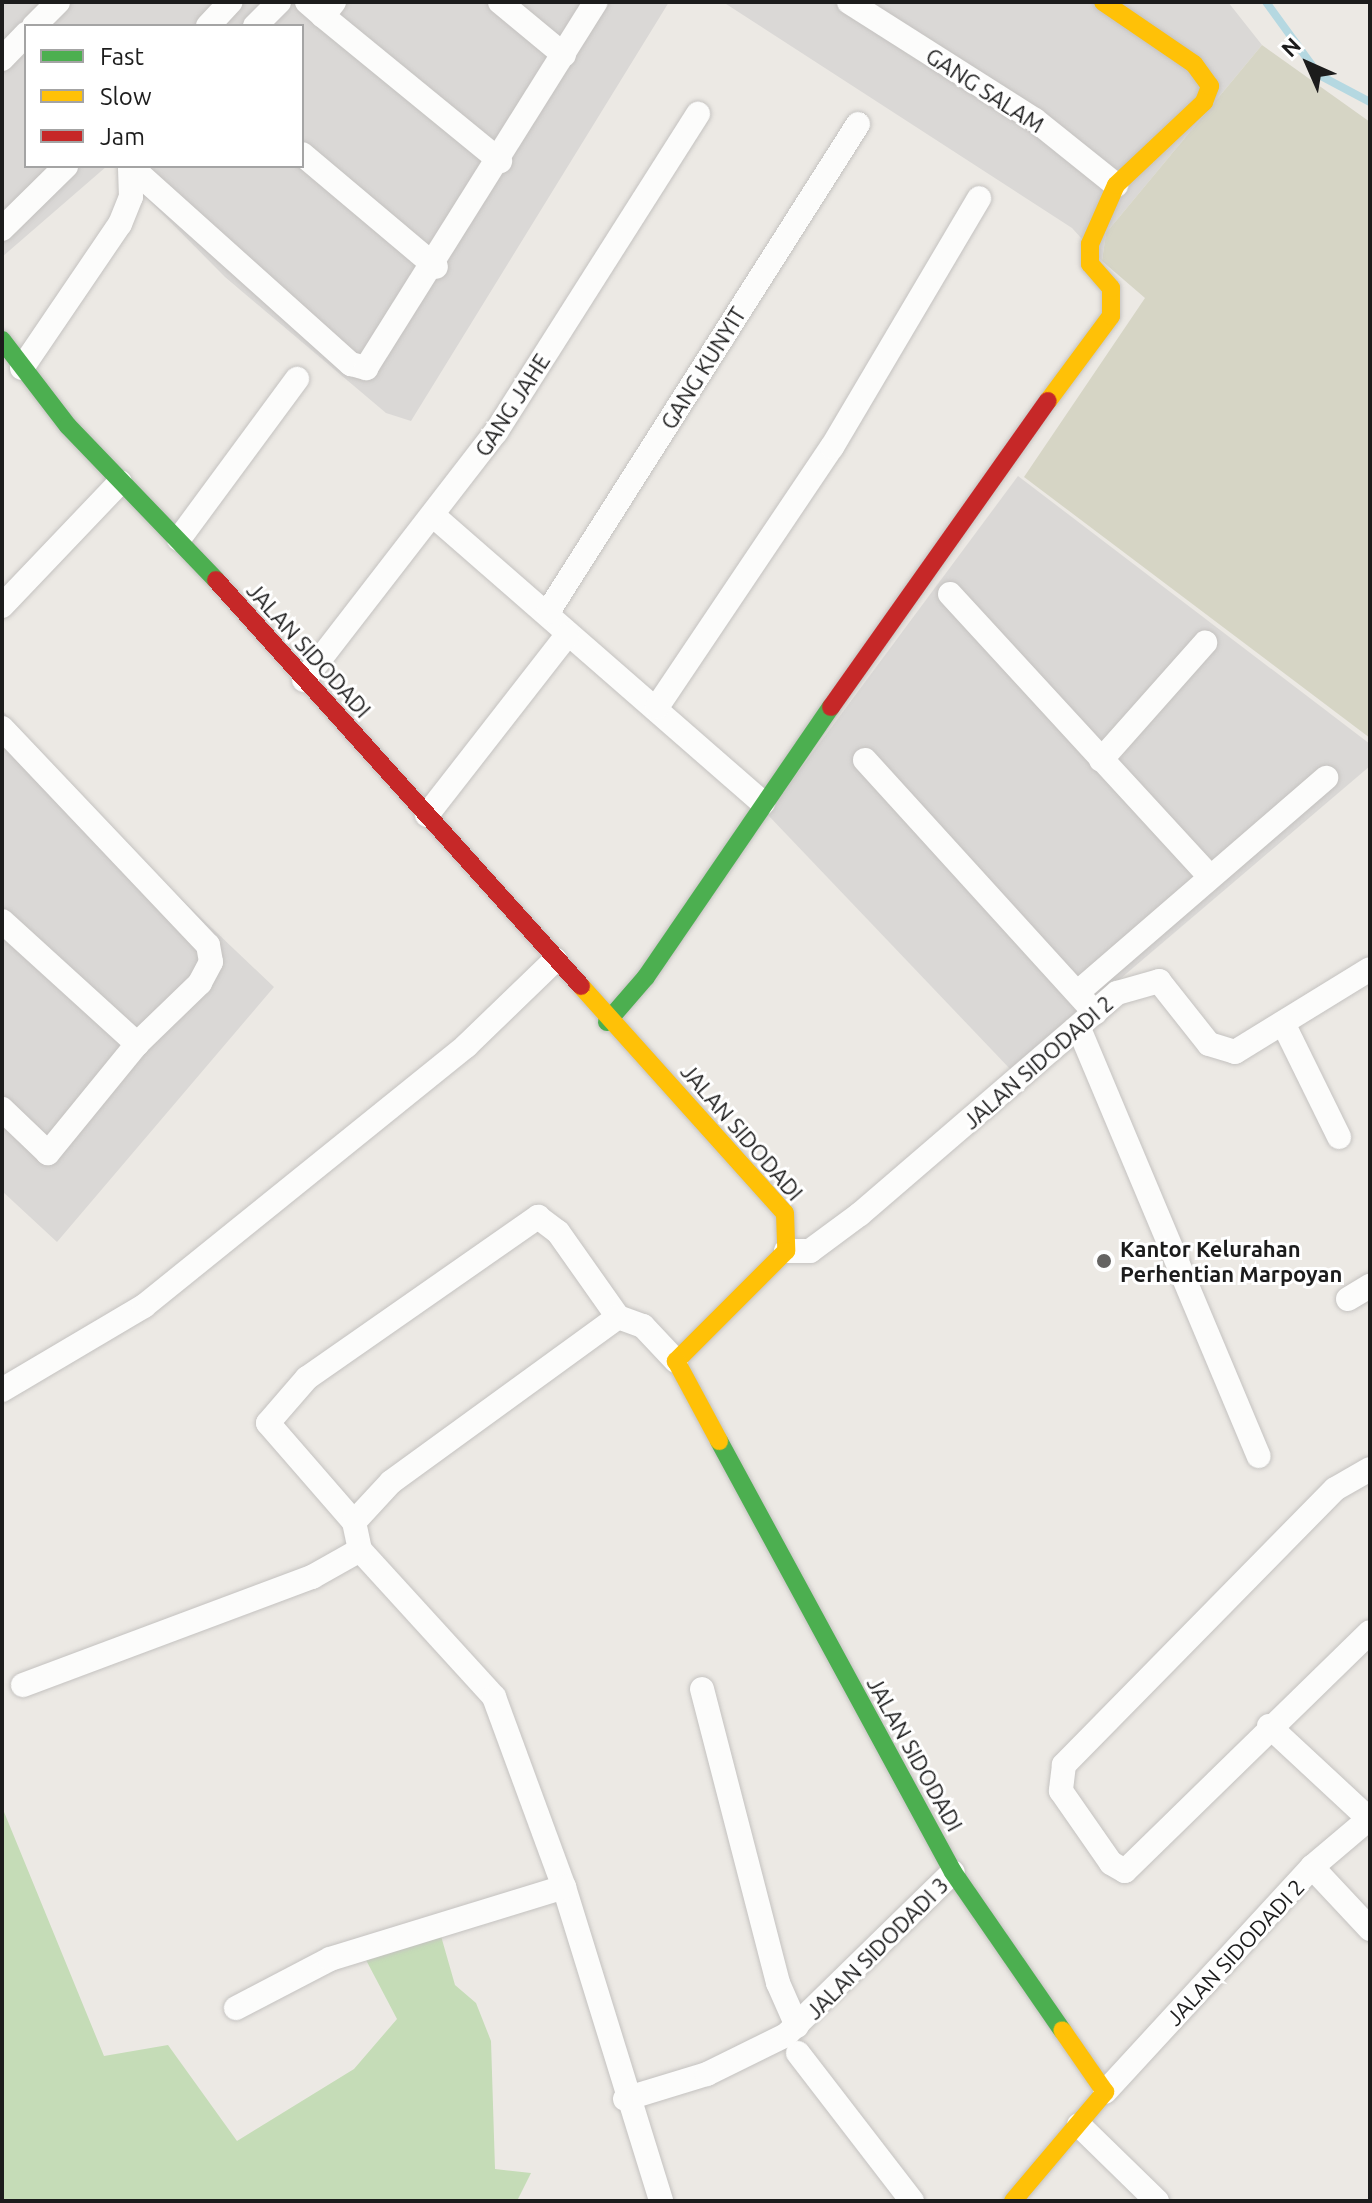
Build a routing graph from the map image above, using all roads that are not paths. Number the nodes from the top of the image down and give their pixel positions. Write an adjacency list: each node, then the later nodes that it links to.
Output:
1 (58, 2): 9 (street)
2 (230, 2): 10 (street)
3 (279, 2): 11 (street)
4 (500, 2): 13 (street)
5 (596, 2): 13 (street)
6 (849, 2): 22 (street, GANG SALAM)
7 (1103, 2): 22 (street)
8 (321, 7): 18 (street)
9 (36, 24)
10 (210, 24)
11 (257, 24)
12 (24, 36): 14 (street)
13 (564, 55): 18 (street)
14 (2, 59)
15 (698, 114): 30 (street, GANG JAHE)
16 (858, 124): 34 (street, GANG KUNYIT)
17 (304, 156): 25 (street)
18 (500, 161): 25 (street)
19 (64, 168): 24 (street)
20 (130, 168): 27 (street)
21 (132, 168): 25 (street)
22 (1116, 185): 43 (street)
23 (979, 198): 38 (street)
24 (2, 229)
25 (436, 267)
26 (2, 340): 27 (street, JALAN SIDODADI)
27 (22, 368): 29 (street, JALAN SIDODADI)
28 (297, 379): 31 (street)
29 (120, 482): 31 (street, JALAN SIDODADI); 33 (street)
30 (435, 517): 34 (street); 37 (street, GANG JAHE)
31 (179, 539): 37 (street, JALAN SIDODADI)
32 (950, 594): 41 (street)
33 (2, 606)
34 (548, 612): 35 (street)
35 (568, 634): 38 (street); 44 (street)
36 (1205, 643): 41 (street)
37 (304, 680): 44 (street, JALAN SIDODADI)
38 (657, 707): 43 (street)
39 (2, 728): 53 (street)
40 (865, 760): 49 (street)
41 (1101, 760): 45 (street)
42 (1326, 778): 45 (street)
43 (763, 803): 50 (street)
44 (427, 815): 47 (street, JALAN SIDODADI)
45 (1209, 876): 49 (street)
46 (2, 921): 53 (street)
47 (555, 960): 50 (street, JALAN SIDODADI); 61 (street)
48 (1370, 969): 52 (street, JALAN SIDODADI 2)
49 (1078, 992): 51 (street)
50 (607, 1022): 56 (street, JALAN SIDODADI)
51 (1088, 1022): 52 (street, JALAN SIDODADI 2); 56 (street, JALAN SIDODADI 2); 62 (street)
52 (1283, 1023): 55 (street)
53 (137, 1044): 54 (street)
54 (2, 1109)
55 (1339, 1137)
56 (786, 1251): 60 (street)
57 (1370, 1286): 58 (street)
58 (1348, 1299)
59 (618, 1317): 60 (street); 64 (street); 64 (street)
60 (676, 1361): 72 (street, JALAN SIDODADI)
61 (2, 1390)
62 (1259, 1456)
63 (1370, 1469): 69 (street)
64 (354, 1522): 65 (street)
65 (360, 1550): 67 (street); 73 (street)
66 (1370, 1632): 69 (street)
67 (23, 1685)
68 (702, 1689): 76 (street)
69 (1269, 1726): 70 (street)
70 (1370, 1818): 71 (street, JALAN SIDODADI 2)
71 (1312, 1867): 74 (street); 78 (street, JALAN SIDODADI 2)
72 (953, 1872): 76 (street, JALAN SIDODADI 3); 78 (street, JALAN SIDODADI)
73 (564, 1887): 75 (street); 79 (street)
74 (1370, 1929)
75 (236, 2008)
76 (797, 2026): 79 (street, JALAN SIDODADI 3)
77 (798, 2053): 82 (street)
78 (1105, 2092): 80 (street)
79 (625, 2099): 81 (street)
80 (1079, 2125): 83 (street); 84 (street)
81 (661, 2201)
82 (912, 2201)
83 (1013, 2201)
84 (1157, 2201)

